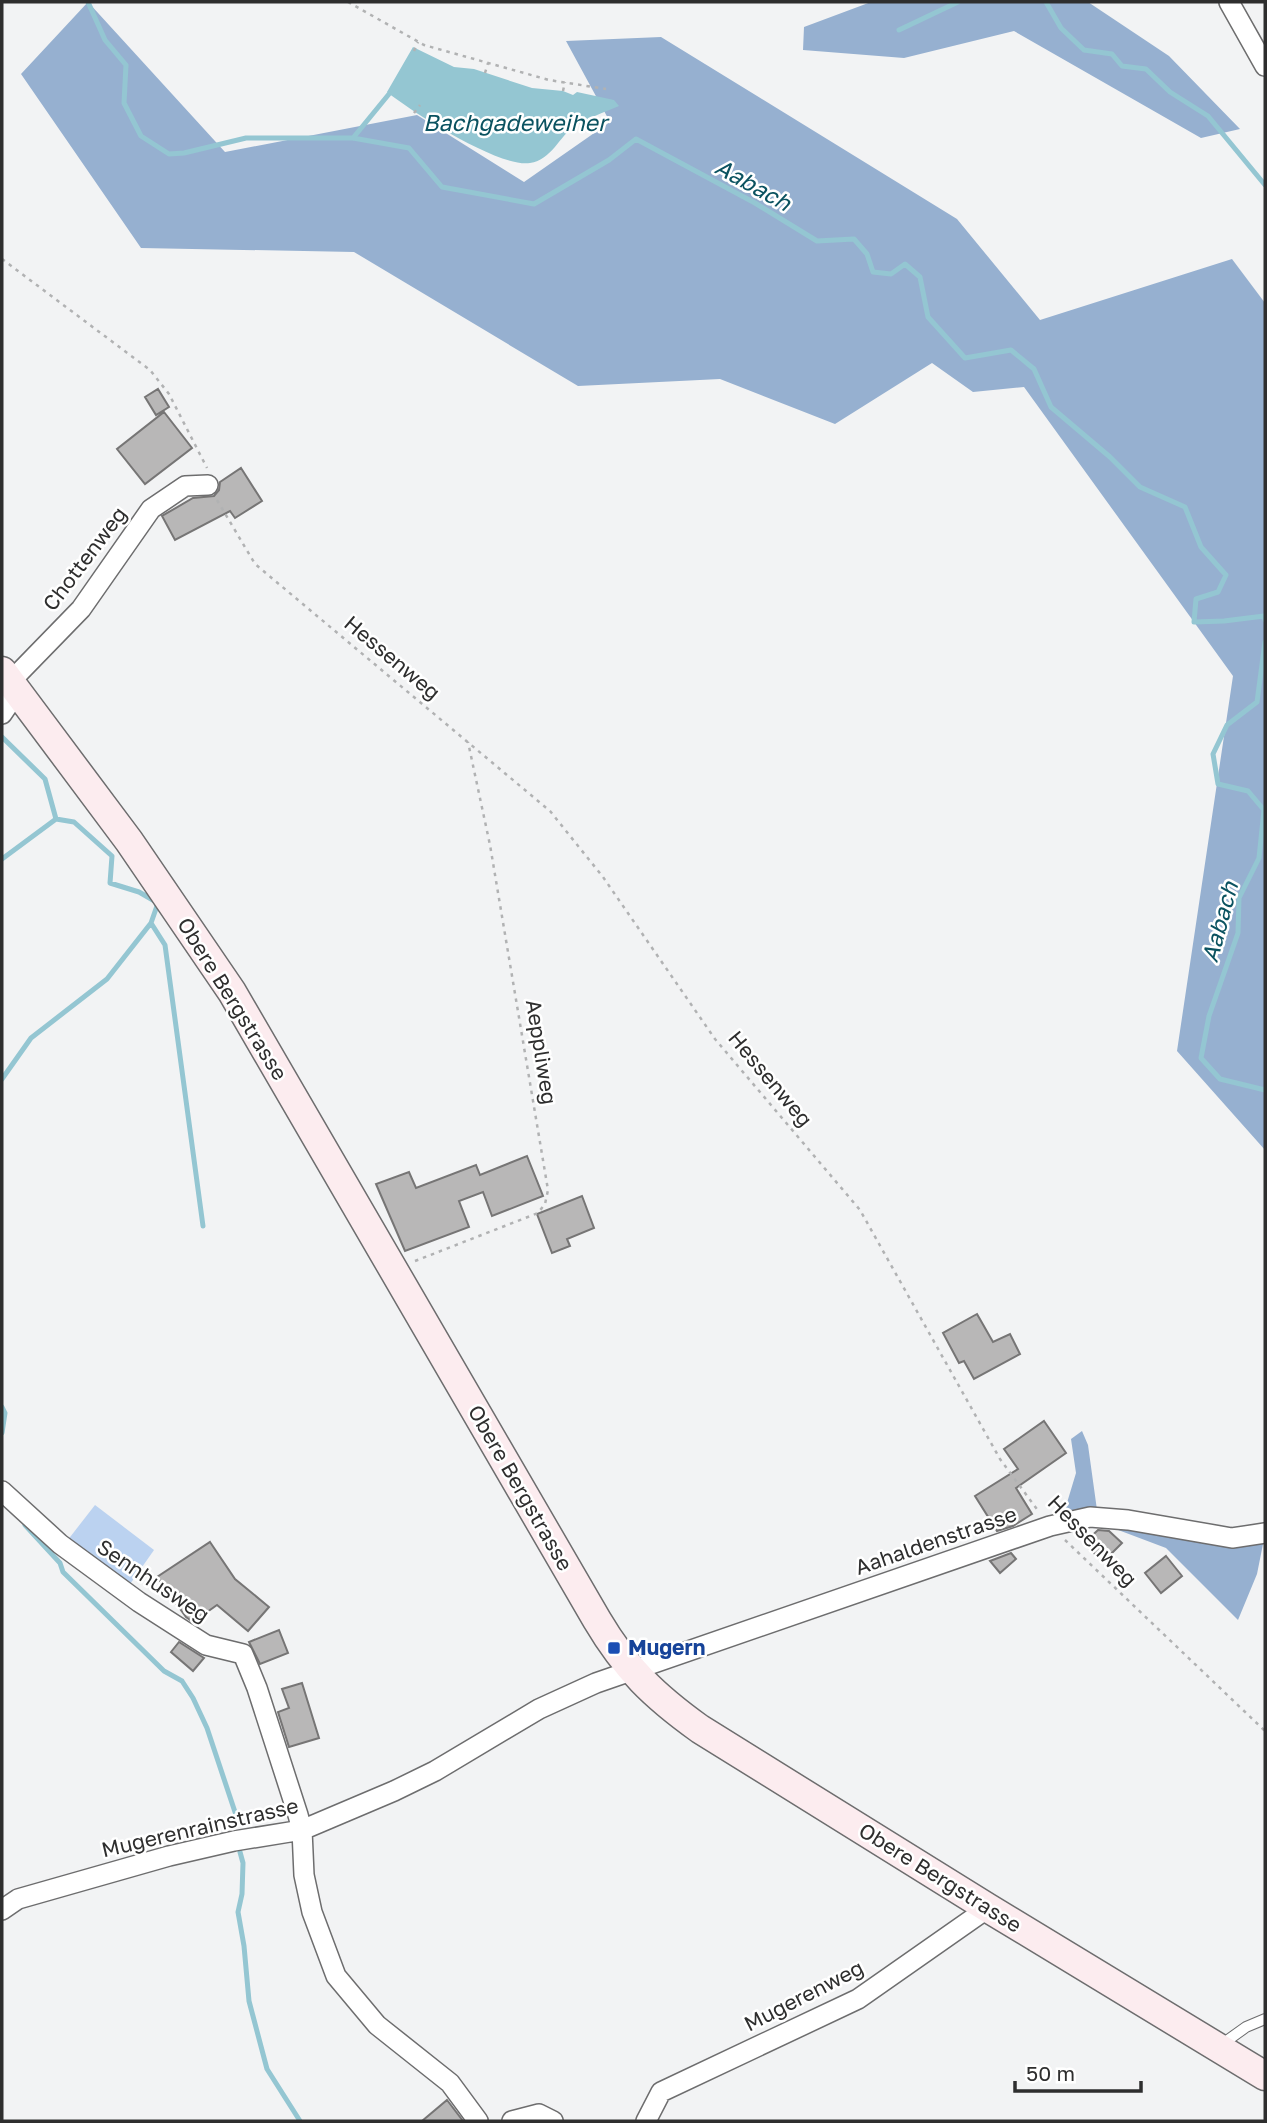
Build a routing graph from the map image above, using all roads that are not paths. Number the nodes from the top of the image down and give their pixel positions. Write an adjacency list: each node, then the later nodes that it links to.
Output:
1 (1229, 2): 2 (street)
2 (1265, 66)
3 (208, 485): 4 (street, Chottenweg)
4 (8, 690): 7 (main road, Obere Bergstrasse)
5 (2, 1491): 8 (street, Sennhusweg)
6 (1265, 1533): 7 (street, Aahaldenstrasse)
7 (631, 1670): 8 (street, Mugerenrainstrasse); 9 (main road, Obere Bergstrasse)
8 (302, 1830): 10 (street, Mugerenrainstrasse); 14 (street)
9 (988, 1908): 12 (main road, Obere Bergstrasse); 17 (street, Mugerenweg)
10 (2, 1910)
11 (1265, 2018): 12 (lane)
12 (1217, 2047): 13 (main road, Obere Bergstrasse)
13 (1265, 2076)
14 (478, 2121)
15 (512, 2121): 16 (street)
16 (553, 2121)
17 (646, 2121)

